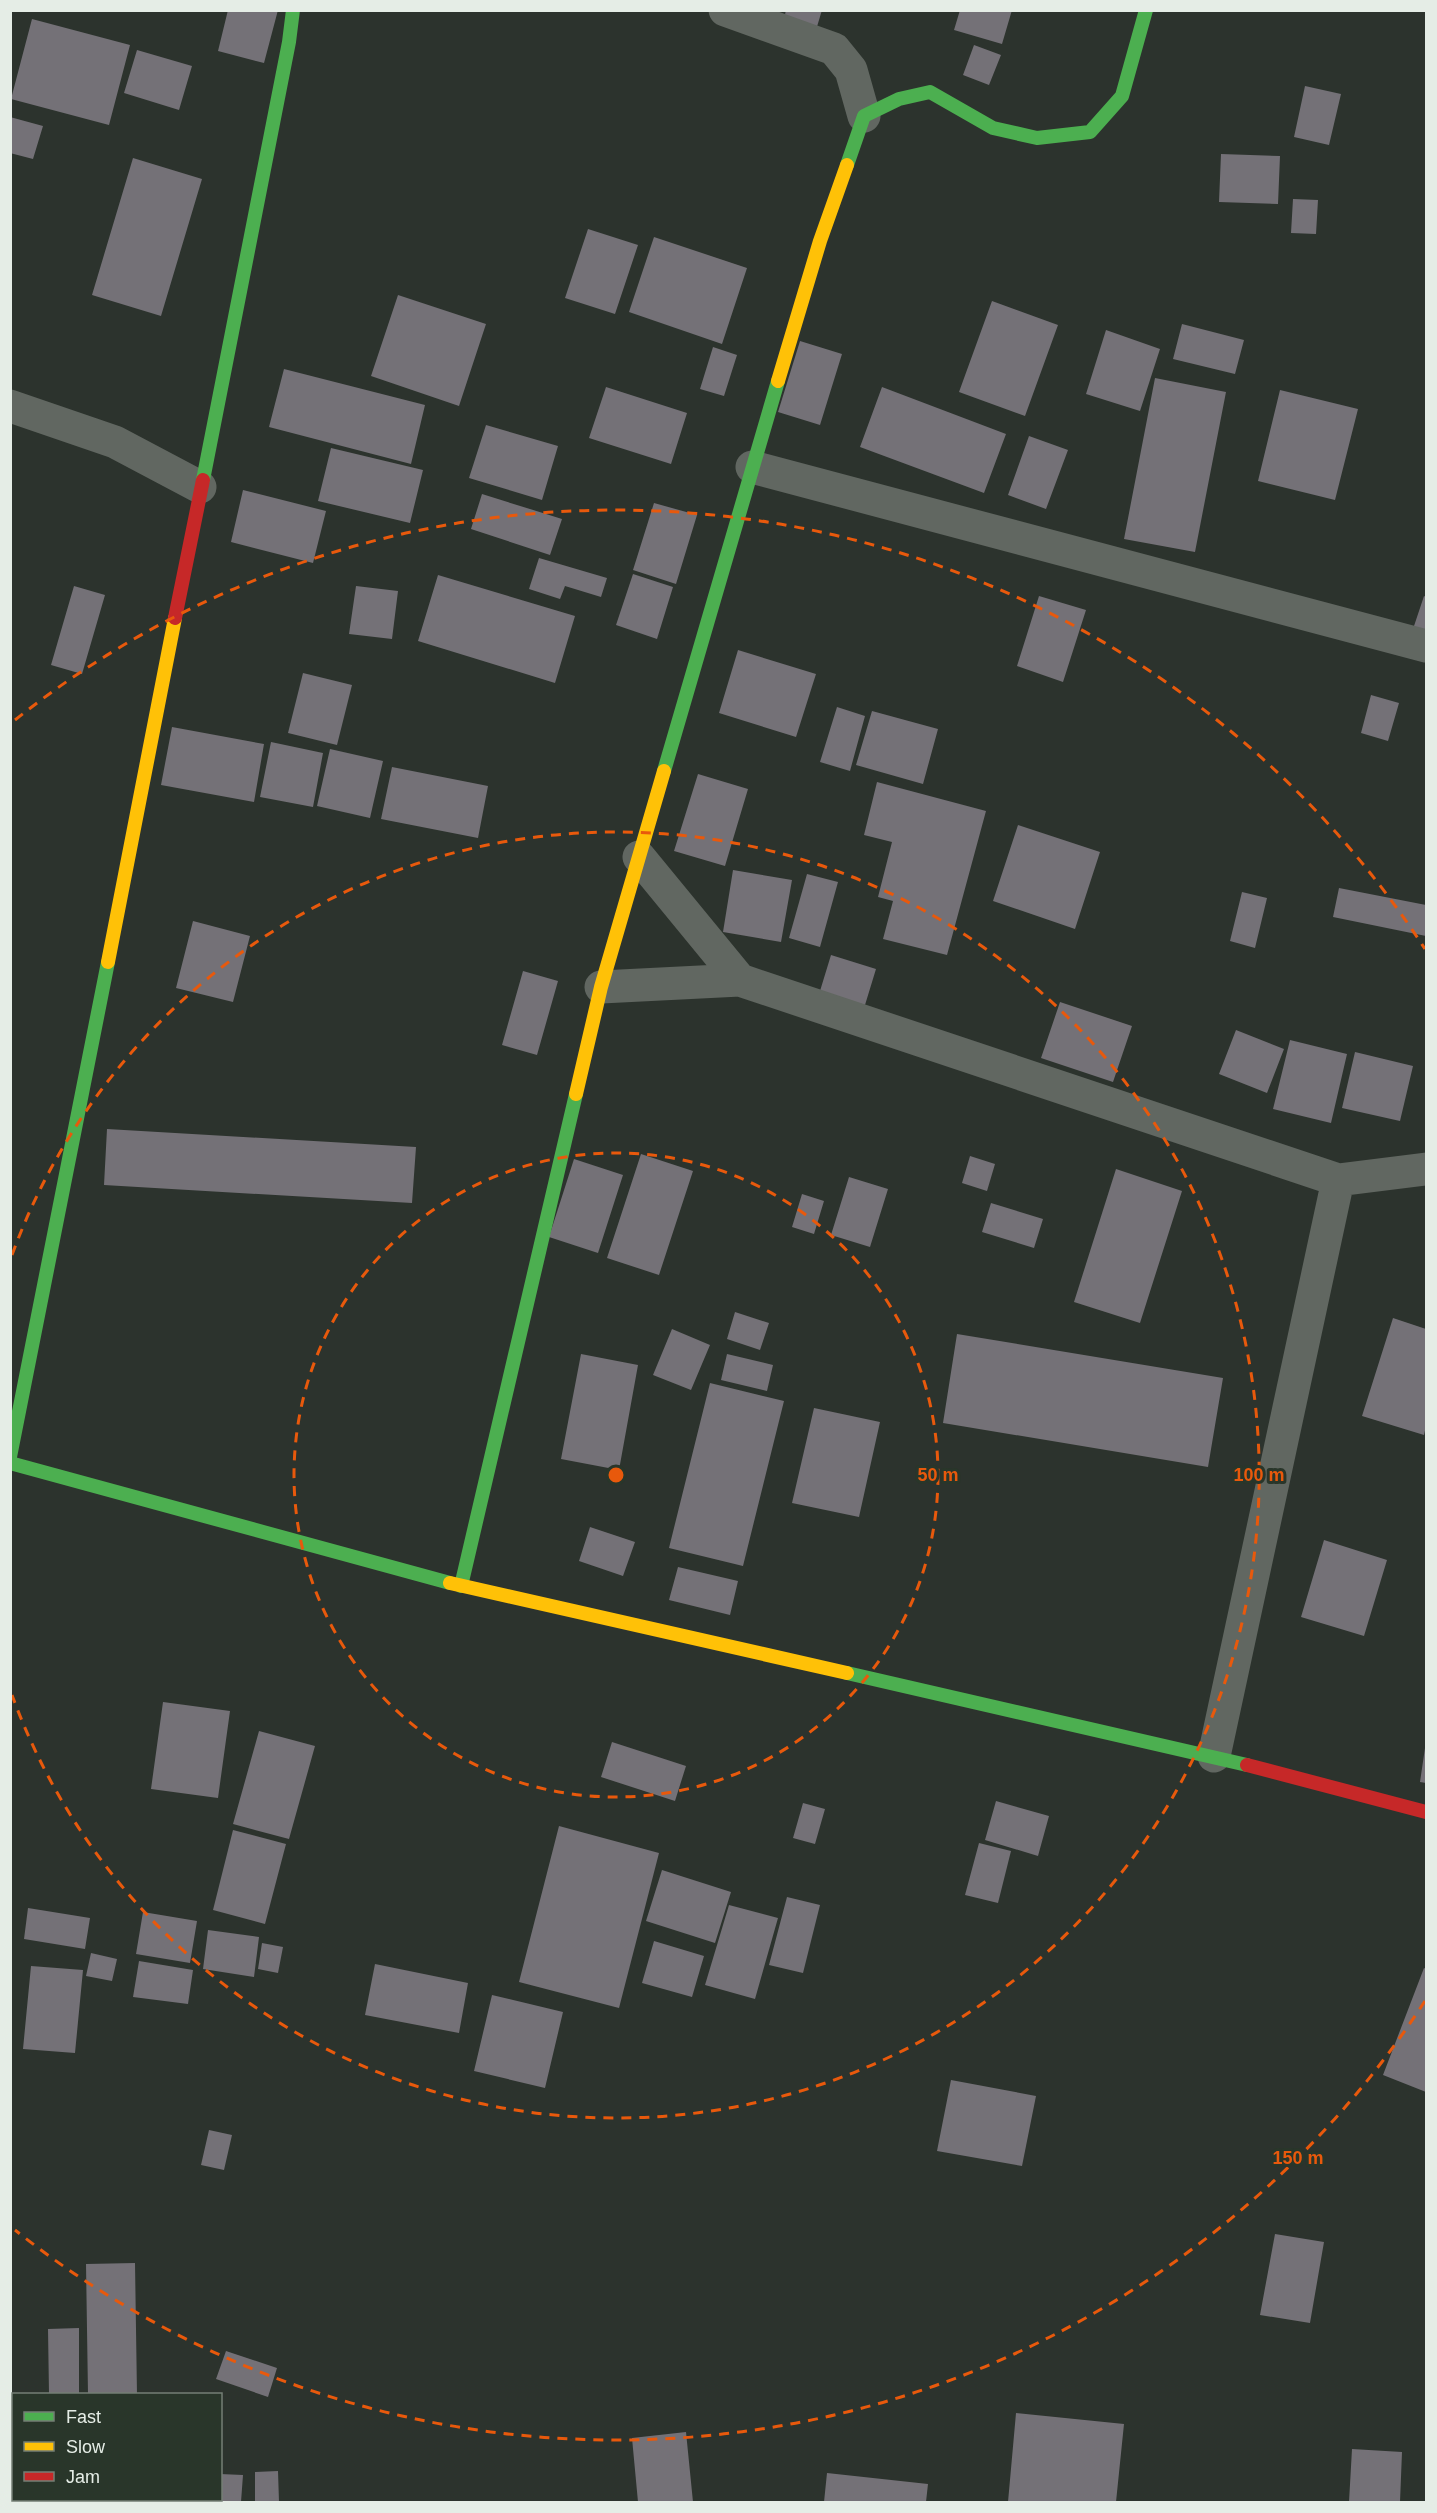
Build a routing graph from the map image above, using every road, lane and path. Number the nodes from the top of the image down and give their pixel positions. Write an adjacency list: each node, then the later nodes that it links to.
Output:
1 (293, 10): 7 (street)
2 (725, 10): 4 (street)
3 (1146, 10): 4 (street)
4 (864, 116): 6 (street)
5 (10, 406): 7 (street)
6 (752, 467): 8 (street); 9 (street)
7 (200, 487): 14 (street)
8 (1426, 646)
9 (639, 857): 10 (street); 11 (street)
10 (740, 980): 11 (street); 13 (street)
11 (601, 987): 16 (street)
12 (1426, 1169): 13 (street)
13 (1338, 1180): 17 (street)
14 (10, 1457)
15 (10, 1463): 16 (street)
16 (461, 1586): 17 (street)
17 (1214, 1756): 18 (street)
18 (1426, 1812)

